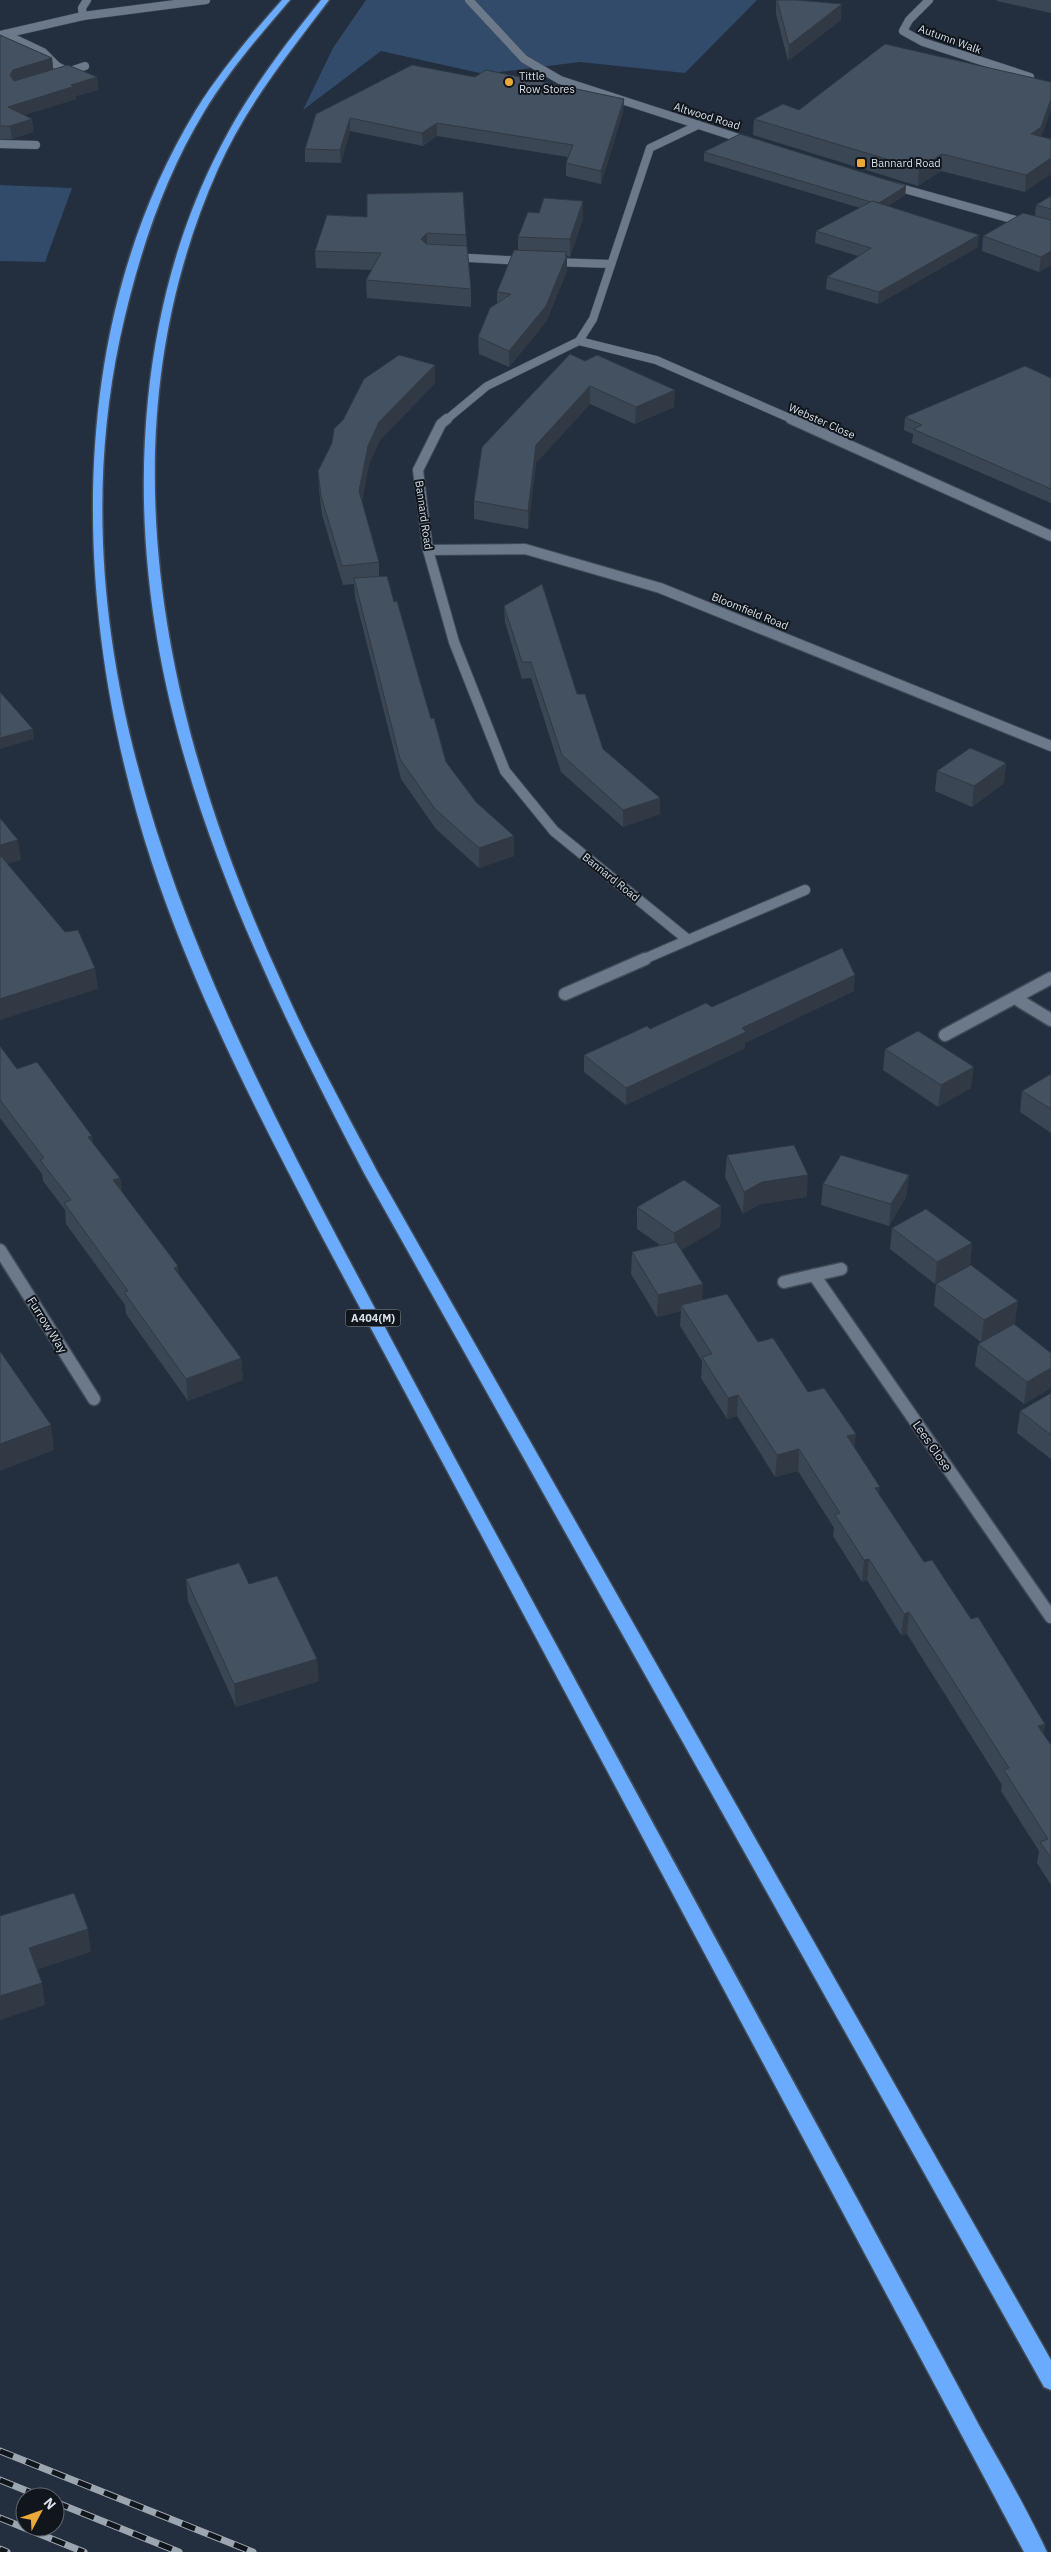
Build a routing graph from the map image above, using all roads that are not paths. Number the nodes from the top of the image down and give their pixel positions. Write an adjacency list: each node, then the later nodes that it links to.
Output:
1 (87, 0): 7 (street)
2 (206, 0): 7 (street)
3 (286, 0): 41 (highway, A404(M))
4 (469, 0): 13 (street, Altwood Road)
5 (929, 0): 12 (street, Autumn Walk)
6 (321, 5): 40 (highway)
7 (83, 16): 8 (street)
8 (2, 35): 10 (street)
9 (85, 66): 10 (street)
10 (68, 72): 11 (street)
11 (51, 77)
12 (1030, 77)
13 (698, 125): 16 (street, Altwood Road); 22 (street)
14 (0, 144): 15 (street)
15 (36, 145)
16 (761, 145)
17 (886, 183): 18 (street)
18 (1051, 230)
19 (446, 257): 20 (street)
20 (533, 261)
21 (543, 261): 22 (street)
22 (611, 264): 23 (street)
23 (579, 341): 24 (street, Webster Close); 25 (street, Bannard Road)
24 (1051, 536)
25 (428, 550): 26 (street, Bloomfield Road); 28 (street, Bannard Road)
26 (1051, 746)
27 (806, 890): 28 (street)
28 (688, 940): 30 (street)
29 (1051, 978): 31 (street)
30 (565, 994)
31 (1014, 998): 32 (street); 33 (street)
32 (1051, 1020)
33 (945, 1035)
34 (0, 1250): 38 (street, Furrow Way)
35 (841, 1269): 36 (street)
36 (814, 1275): 37 (street); 39 (street, Lees Close)
37 (784, 1282)
38 (94, 1399)
39 (1051, 1617)
40 (1051, 2380)
41 (1036, 2552)

